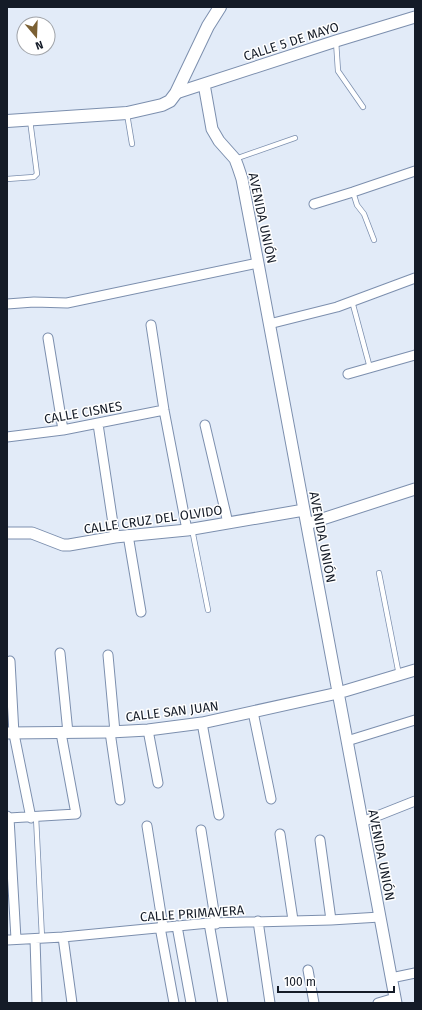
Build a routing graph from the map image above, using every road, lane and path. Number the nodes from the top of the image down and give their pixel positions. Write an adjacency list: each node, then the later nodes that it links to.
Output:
1 (220, 7): 5 (main road)
2 (415, 18): 3 (street, CALLE 5 DE MAYO)
3 (336, 41): 4 (street, CALLE 5 DE MAYO); 6 (lane)
4 (204, 84): 5 (street, CALLE 5 DE MAYO); 12 (street, AVENIDA UNIÓN)
5 (176, 93): 7 (main road)
6 (362, 108)
7 (127, 113): 8 (main road); 11 (lane)
8 (30, 119): 9 (main road); 14 (lane)
9 (7, 121)
10 (296, 138): 12 (lane)
11 (132, 144)
12 (235, 159): 18 (street, AVENIDA UNIÓN)
13 (415, 171): 15 (street)
14 (7, 179)
15 (353, 192): 16 (street); 17 (lane)
16 (314, 204)
17 (374, 240)
18 (258, 263): 21 (street); 22 (street, AVENIDA UNIÓN)
19 (415, 278): 20 (street)
20 (352, 302): 22 (street); 26 (lane)
21 (7, 304)
22 (269, 324): 34 (street, AVENIDA UNIÓN)
23 (151, 325): 28 (street)
24 (48, 338): 31 (street)
25 (415, 355): 26 (street)
26 (370, 368): 27 (street)
27 (348, 374)
28 (164, 410): 29 (street, CALLE CISNES); 37 (street)
29 (98, 424): 31 (street, CALLE CISNES); 40 (street)
30 (205, 425): 35 (street)
31 (63, 430): 32 (street, CALLE CISNES)
32 (7, 437)
33 (415, 489): 36 (street)
34 (304, 510): 35 (street, CALLE CRUZ DEL OLVIDO); 36 (street, AVENIDA UNIÓN)
35 (228, 523): 37 (street, CALLE CRUZ DEL OLVIDO)
36 (307, 524): 49 (street, AVENIDA UNIÓN)
37 (189, 530): 39 (street, CALLE CRUZ DEL OLVIDO); 42 (lane)
38 (7, 534): 40 (street, CALLE CRUZ DEL OLVIDO)
39 (128, 535): 40 (street, CALLE CRUZ DEL OLVIDO); 43 (street)
40 (115, 537)
41 (378, 573): 48 (lane)
42 (208, 610)
43 (141, 612)
44 (60, 653): 56 (street)
45 (108, 655): 54 (street)
46 (10, 661): 55 (street)
47 (415, 670): 48 (street, CALLE SAN JUAN)
48 (399, 674): 49 (street, CALLE SAN JUAN)
49 (338, 693): 50 (street, CALLE SAN JUAN); 57 (street, AVENIDA UNIÓN)
50 (253, 712): 52 (street, CALLE SAN JUAN); 59 (street)
51 (415, 720): 57 (street)
52 (202, 723): 53 (street, CALLE SAN JUAN); 62 (street)
53 (148, 730): 54 (street, CALLE SAN JUAN); 58 (street)
54 (112, 732): 56 (street, CALLE SAN JUAN); 60 (street)
55 (10, 733): 56 (street, CALLE SAN JUAN); 64 (street)
56 (64, 733): 64 (street)
57 (347, 741): 65 (street, AVENIDA UNIÓN)
58 (158, 783)
59 (271, 799)
60 (120, 800)
61 (415, 802): 65 (street)
62 (219, 815)
63 (8, 817): 64 (street); 79 (street)
64 (34, 817): 78 (lane)
65 (362, 822): 70 (street, AVENIDA UNIÓN)
66 (147, 826): 76 (street)
67 (201, 830): 74 (street)
68 (280, 834): 71 (street)
69 (320, 840): 72 (street)
70 (380, 917): 72 (street, CALLE PRIMAVERA); 82 (street, AVENIDA UNIÓN)
71 (293, 920): 72 (street, CALLE PRIMAVERA); 73 (street, CALLE PRIMAVERA)
72 (331, 920)
73 (258, 921): 74 (street, CALLE PRIMAVERA); 89 (street)
74 (212, 924): 75 (street, CALLE PRIMAVERA); 88 (street)
75 (177, 926): 76 (street, CALLE PRIMAVERA); 87 (street)
76 (162, 927): 77 (street, CALLE PRIMAVERA); 86 (street)
77 (63, 937): 78 (street, CALLE PRIMAVERA); 85 (street)
78 (38, 938): 79 (street, CALLE PRIMAVERA); 84 (street)
79 (12, 940)
80 (308, 970): 90 (street)
81 (415, 973): 82 (street)
82 (391, 978): 83 (street, AVENIDA UNIÓN)
83 (395, 1001): 91 (street)
84 (36, 1003)
85 (72, 1003)
86 (174, 1003)
87 (191, 1003)
88 (223, 1003)
89 (270, 1003)
90 (314, 1003)
91 (378, 1003)

